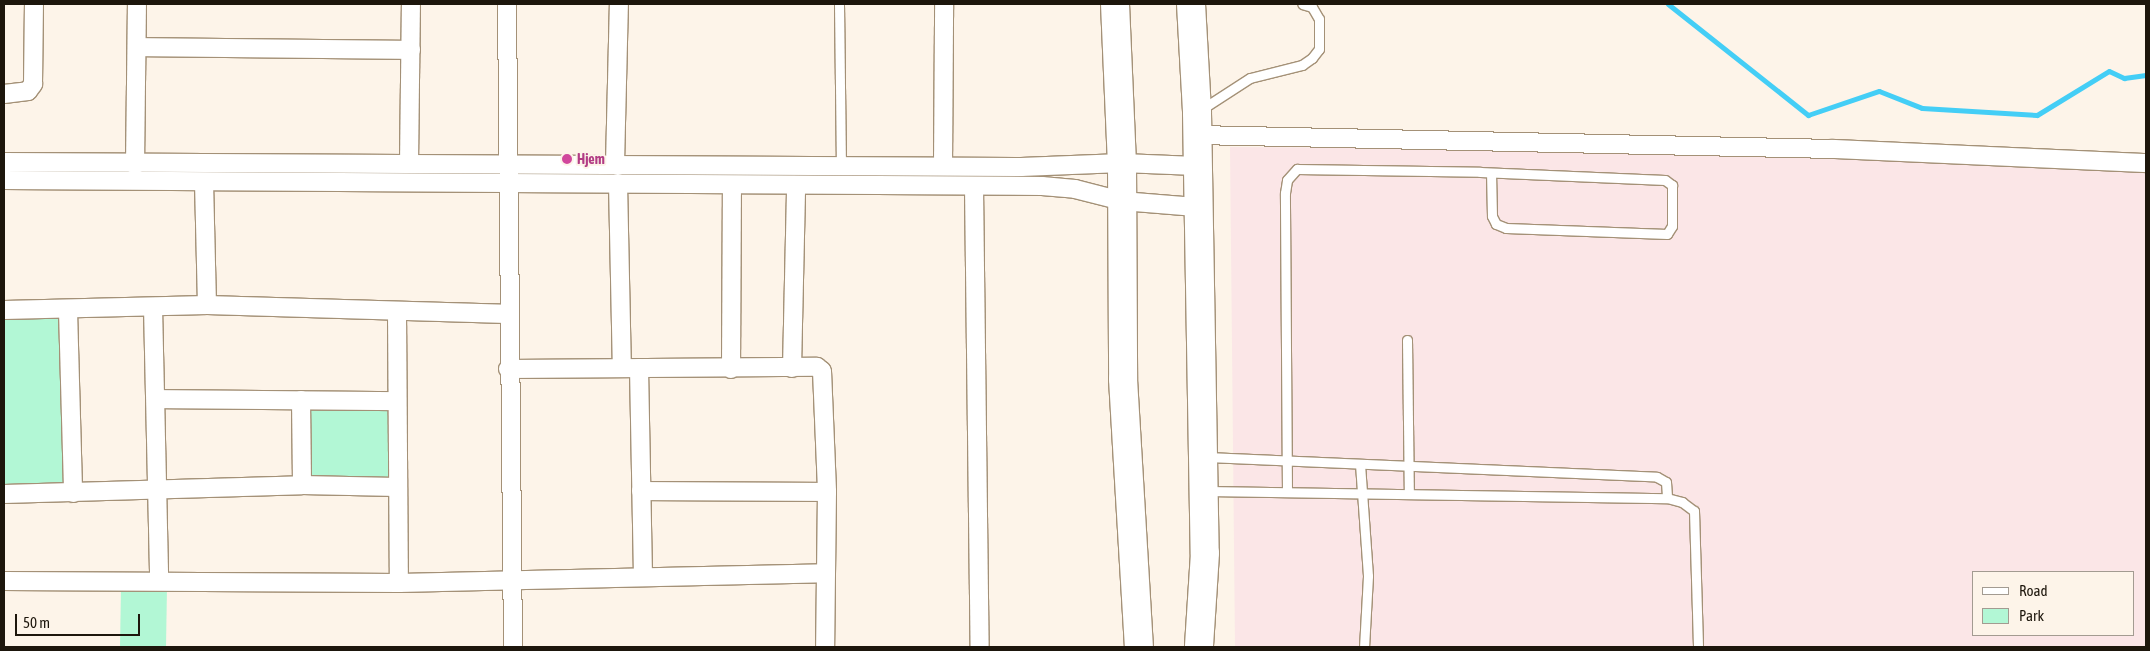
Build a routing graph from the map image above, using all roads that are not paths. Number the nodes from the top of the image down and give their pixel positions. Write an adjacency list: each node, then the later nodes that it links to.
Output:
1 (34, 4): 13 (street)
2 (137, 4): 11 (street)
3 (410, 4): 12 (street)
4 (507, 4): 21 (street)
5 (619, 4): 19 (street)
6 (839, 4): 22 (lane)
7 (944, 4): 23 (street)
8 (1115, 4): 17 (main road)
9 (1191, 4): 14 (main road)
10 (1302, 4): 14 (lane)
11 (137, 46): 12 (street); 20 (street)
12 (411, 50): 16 (street)
13 (4, 94)
14 (1197, 124): 18 (street); 24 (main road)
15 (4, 162): 20 (street)
16 (409, 163): 20 (street); 21 (street)
17 (1122, 163): 23 (street); 24 (street); 33 (main road)
18 (2146, 163)
19 (615, 164): 21 (street); 22 (street)
20 (135, 165)
21 (507, 165): 29 (street)
22 (841, 165): 23 (street)
23 (943, 166)
24 (1196, 166): 34 (main road)
25 (1491, 172): 25 (lane); 50 (lane)
26 (4, 180): 27 (street)
27 (204, 182): 29 (street); 35 (street)
28 (618, 184): 29 (street); 31 (street); 42 (street)
29 (508, 185): 40 (street)
30 (796, 185): 31 (street); 32 (street); 43 (street)
31 (732, 186): 45 (street)
32 (974, 187): 33 (street); 73 (street)
33 (1122, 201): 34 (street); 74 (main road)
34 (1196, 207): 49 (main road)
35 (207, 305): 36 (street); 39 (street)
36 (152, 307): 38 (street); 46 (street)
37 (4, 310): 38 (street)
38 (68, 310): 60 (street)
39 (398, 312): 40 (street); 48 (street)
40 (507, 314): 44 (street)
41 (1407, 340): 52 (lane)
42 (630, 368): 44 (street); 45 (street); 56 (street)
43 (792, 368): 45 (street); 57 (street)
44 (508, 369): 67 (street)
45 (731, 369)
46 (157, 399): 47 (street); 55 (street)
47 (301, 400): 48 (street); 53 (street)
48 (397, 401): 54 (street)
49 (1202, 457): 50 (lane); 58 (main road)
50 (1288, 461): 51 (lane); 59 (lane)
51 (1360, 464): 52 (lane); 61 (lane)
52 (1410, 466): 63 (lane); 64 (lane)
53 (302, 485): 54 (street); 55 (street)
54 (397, 487): 70 (street)
55 (158, 491): 60 (street); 68 (street)
56 (641, 491): 57 (street); 66 (street)
57 (827, 492): 65 (street)
58 (1204, 492): 59 (lane); 75 (main road)
59 (1287, 492): 61 (lane)
60 (73, 493): 62 (street)
61 (1364, 493): 63 (lane); 76 (lane)
62 (4, 494)
63 (1409, 494): 64 (lane)
64 (1667, 498): 77 (lane)
65 (826, 573): 66 (street); 72 (street)
66 (643, 575): 67 (street)
67 (510, 578): 70 (street); 71 (street)
68 (159, 580): 69 (street); 70 (street)
69 (4, 581)
70 (399, 583)
71 (513, 647)
72 (825, 647)
73 (980, 647)
74 (1139, 647)
75 (1200, 647)
76 (1364, 647)
77 (1698, 647)

